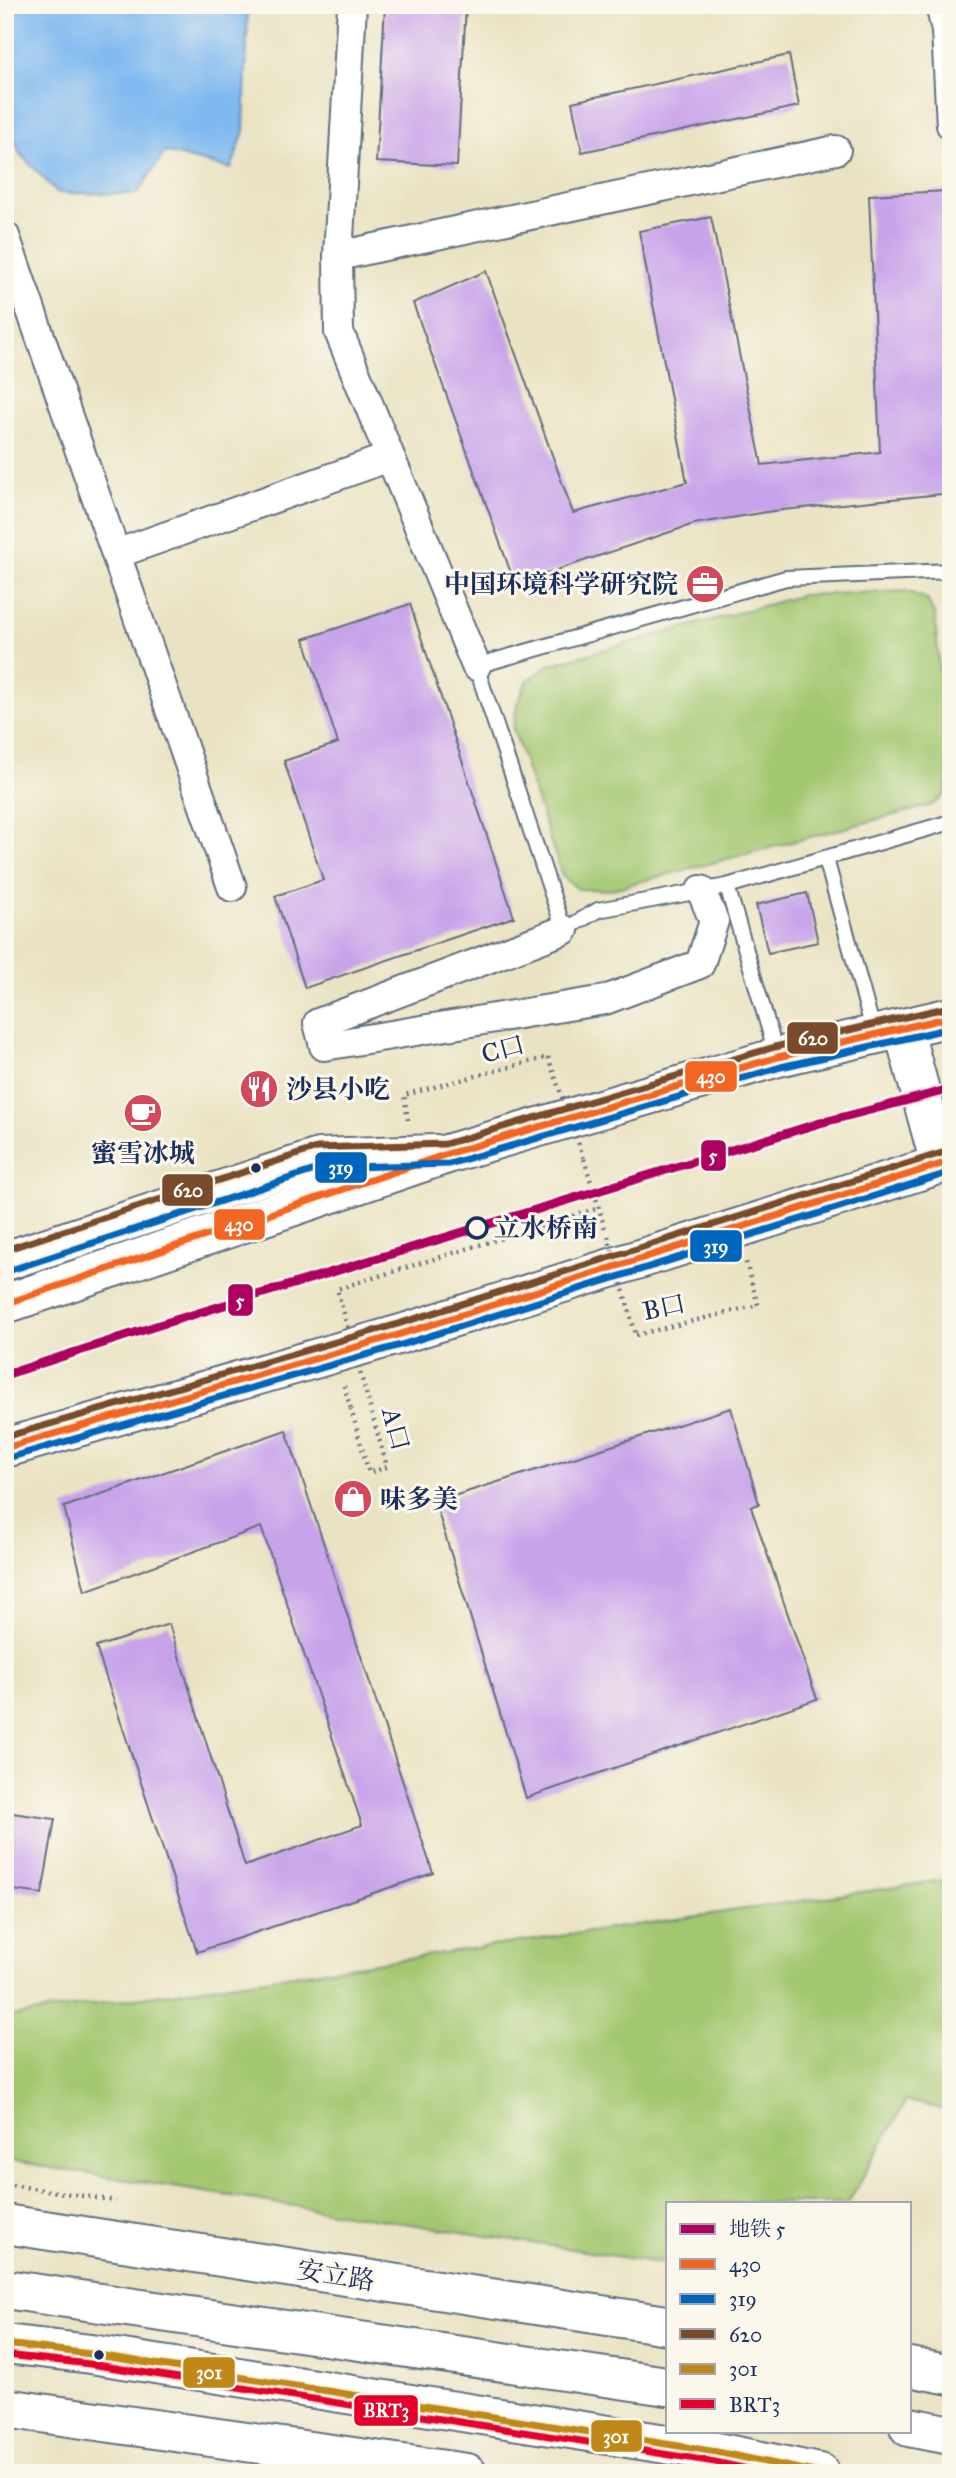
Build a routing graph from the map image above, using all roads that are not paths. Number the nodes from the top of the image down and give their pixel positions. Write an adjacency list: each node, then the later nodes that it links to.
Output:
1 (352, 5): 6 (street)
2 (940, 5): 3 (street)
3 (951, 125)
4 (836, 150): 6 (street)
5 (5, 236): 8 (street)
6 (338, 256): 7 (street)
7 (390, 457): 8 (street); 10 (street)
8 (116, 554): 13 (street)
9 (951, 571): 10 (lane)
10 (476, 666): 15 (lane)
11 (951, 822): 12 (lane)
12 (826, 859): 14 (lane); 17 (lane)
13 (232, 887)
14 (714, 888): 15 (lane); 15 (street); 18 (lane)
15 (564, 930)
16 (951, 1017): 17 (main road)
17 (888, 1031): 18 (main road); 20 (main road)
18 (778, 1057): 19 (main road)
19 (447, 1154): 21 (main road); 22 (main road)
20 (945, 1163): 23 (main road)
21 (5, 1261)
22 (5, 1304)
23 (5, 1448)
24 (5, 2224): 26 (main road, 安立路)
25 (5, 2289): 30 (main road)
26 (666, 2325)
27 (5, 2344): 35 (main road)
28 (911, 2367): 29 (main road)
29 (951, 2375)
30 (666, 2386)
31 (5, 2408): 34 (main road)
32 (911, 2427): 33 (main road)
33 (951, 2435)
34 (467, 2473)
35 (820, 2473)

